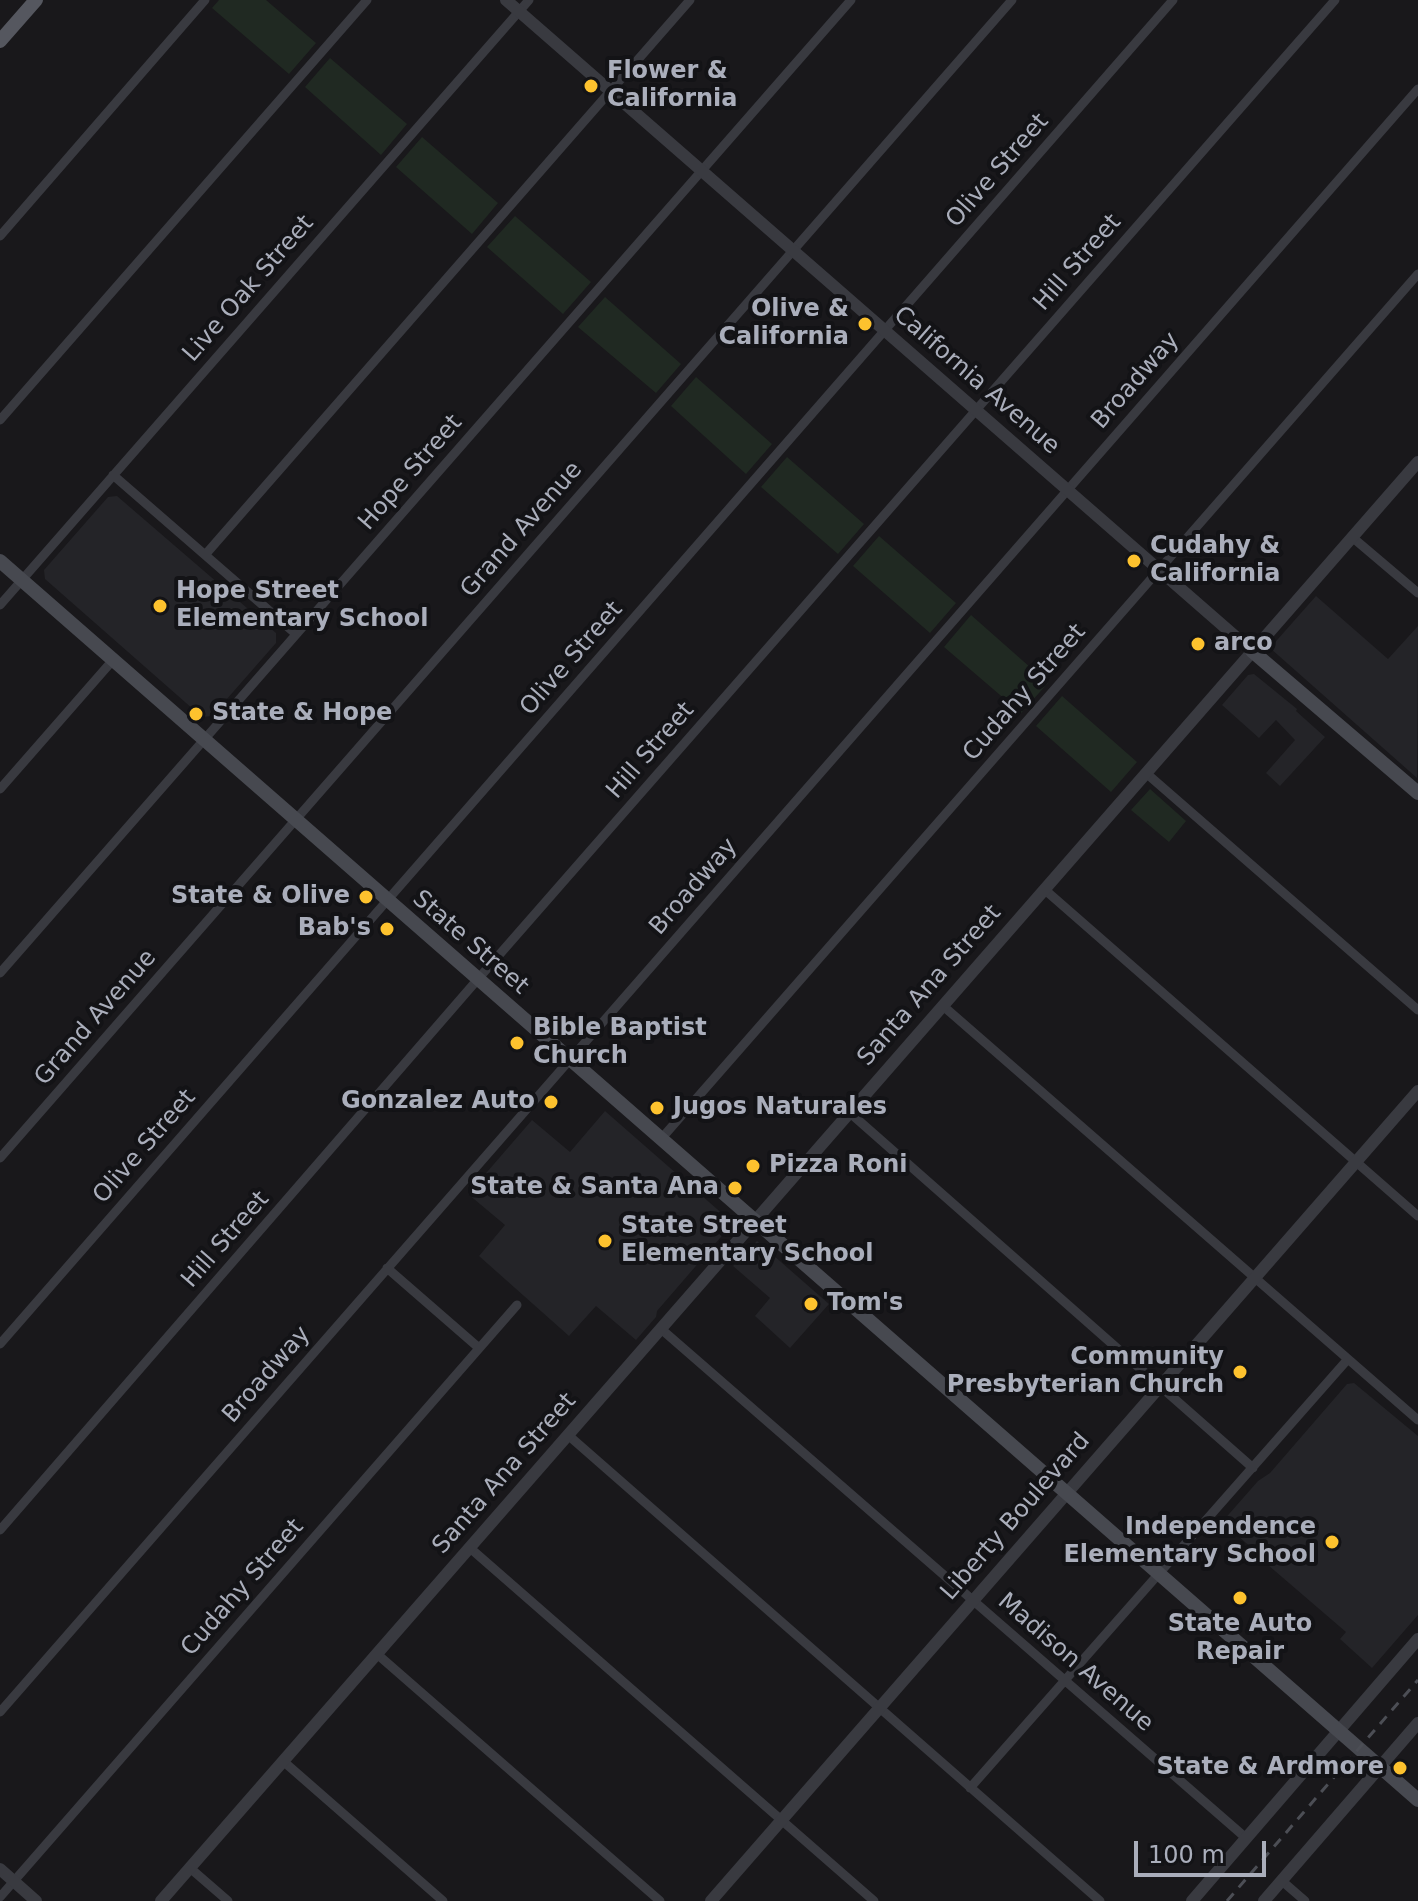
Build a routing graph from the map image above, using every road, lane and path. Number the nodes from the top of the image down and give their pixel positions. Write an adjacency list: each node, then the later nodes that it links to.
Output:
1 (36, 0): 12 (main road)
2 (205, 0): 16 (street)
3 (367, 0): 21 (street)
4 (506, 0): 11 (street, California Avenue)
5 (529, 0): 11 (street, Live Oak Street)
6 (690, 0): 14 (street)
7 (851, 0): 15 (street, Hope Street)
8 (1012, 0): 17 (street, Grand Avenue)
9 (1173, 0): 19 (street, Olive Street)
10 (1335, 0): 20 (street, Hill Street)
11 (519, 11): 14 (street, California Avenue); 23 (street, Live Oak Street)
12 (0, 41)
13 (1418, 89): 24 (street, Broadway)
14 (611, 91): 15 (street, California Avenue); 26 (street)
15 (702, 171): 17 (street, California Avenue); 32 (street, Hope Street)
16 (0, 236)
17 (793, 251): 19 (street, California Avenue); 39 (street, Grand Avenue)
18 (1418, 274): 28 (street, Cudahy Street)
19 (885, 330): 20 (street, California Avenue); 41 (street, Olive Street)
20 (977, 411): 24 (street, California Avenue); 43 (street, Hill Street)
21 (0, 420)
22 (1418, 462): 25 (street, Santa Ana Street)
23 (113, 475): 26 (street); 29 (street, Live Oak Street)
24 (1068, 490): 28 (street, California Avenue); 46 (street, Broadway)
25 (1352, 537): 30 (street); 33 (street, Santa Ana Street)
26 (205, 555): 32 (street)
27 (0, 561): 29 (main road, State Street)
28 (1159, 570): 33 (street, California Avenue); 49 (street, Cudahy Street)
29 (21, 580): 31 (street, Live Oak Street); 34 (main road, State Street)
30 (1418, 593)
31 (0, 605)
32 (296, 634): 35 (street, Hope Street)
33 (1252, 651): 36 (street, Santa Ana Street); 38 (main road, California Avenue)
34 (113, 660): 35 (main road, State Street); 37 (street)
35 (204, 740): 39 (main road, State Street); 42 (street, Hope Street)
36 (1146, 773): 40 (street, Santa Ana Street); 45 (street)
37 (0, 789)
38 (1418, 793)
39 (296, 820): 41 (main road, State Street); 50 (street, Grand Avenue)
40 (1044, 889): 44 (street, Santa Ana Street); 51 (street)
41 (388, 900): 43 (main road, State Street); 58 (street, Olive Street)
42 (0, 973)
43 (478, 979): 46 (main road, State Street); 66 (street, Hill Street)
44 (942, 1005): 48 (street, Santa Ana Street); 55 (street)
45 (1418, 1010)
46 (570, 1059): 49 (main road, State Street); 54 (street, Broadway)
47 (1418, 1091): 51 (street, Liberty Boulevard)
48 (849, 1112): 53 (street, Santa Ana Street); 61 (street)
49 (661, 1139): 53 (main road, State Street)
50 (0, 1158)
51 (1356, 1162): 52 (street); 55 (street, Liberty Boulevard)
52 (1418, 1216)
53 (754, 1220): 57 (street, Santa Ana Street); 65 (main road, State Street)
54 (387, 1268): 59 (street); 74 (street, Broadway)
55 (1255, 1278): 60 (street); 61 (street, Liberty Boulevard)
56 (517, 1305): 59 (street, Cudahy Street)
57 (660, 1328): 63 (street, Santa Ana Street); 69 (street, Madison Avenue)
58 (0, 1344)
59 (479, 1348): 85 (street, Cudahy Street)
60 (1348, 1359): 62 (street); 64 (street)
61 (1160, 1385): 64 (street); 65 (street, Liberty Boulevard)
62 (1418, 1420)
63 (568, 1435): 67 (street, Santa Ana Street); 73 (street)
64 (1253, 1468): 68 (street)
65 (1066, 1493): 68 (main road, State Street); 69 (street, Liberty Boulevard)
66 (0, 1530)
67 (470, 1548): 71 (street, Santa Ana Street); 81 (street)
68 (1160, 1575): 72 (street); 76 (main road, State Street)
69 (973, 1600): 72 (street, Madison Avenue); 73 (street, Liberty Boulevard)
70 (1418, 1639): 76 (street)
71 (377, 1654): 77 (street, Santa Ana Street); 92 (street)
72 (1066, 1681): 79 (street); 82 (street, Madison Avenue)
73 (879, 1708): 79 (street); 81 (street, Liberty Boulevard)
74 (0, 1712)
75 (1418, 1723): 78 (street)
76 (1339, 1731): 78 (main road, State Street); 82 (street)
77 (283, 1761): 83 (street, Santa Ana Street); 91 (street)
78 (1380, 1767): 80 (main road, State Street); 86 (street)
79 (970, 1788): 95 (street)
80 (1418, 1800)
81 (782, 1820): 93 (street, Liberty Boulevard); 94 (street)
82 (1246, 1838): 96 (street)
83 (190, 1868): 89 (street, Santa Ana Street); 90 (street)
84 (0, 1869): 85 (street)
85 (14, 1881): 87 (street, Cudahy Street); 88 (street)
86 (1282, 1881): 97 (street); 98 (street)
87 (0, 1897)
88 (36, 1901)
89 (161, 1901)
90 (228, 1901)
91 (443, 1901)
92 (660, 1901)
93 (711, 1901)
94 (874, 1901)
95 (1100, 1901)
96 (1192, 1901)
97 (1264, 1901)
98 (1305, 1901)

